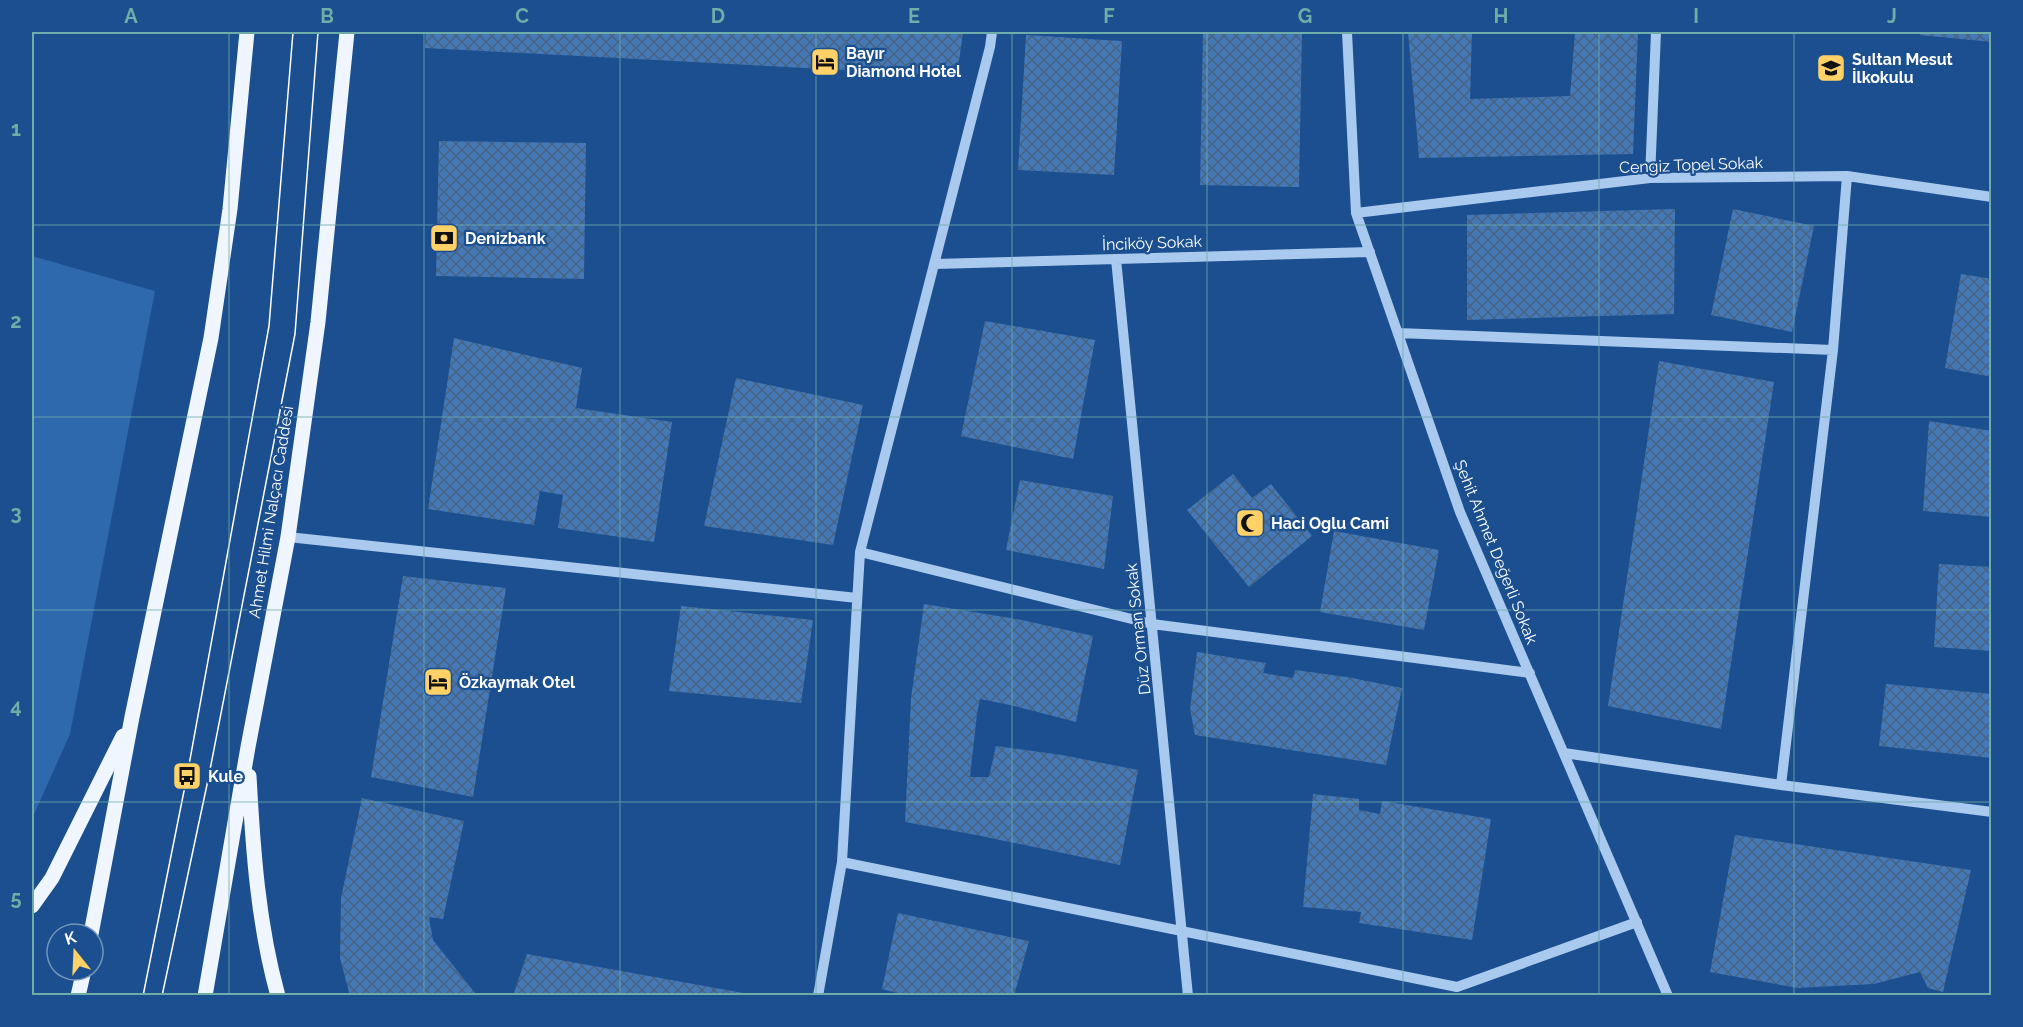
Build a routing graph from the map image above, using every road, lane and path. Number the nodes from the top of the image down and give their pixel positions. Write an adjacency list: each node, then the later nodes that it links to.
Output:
1 (247, 32): 20 (main road)
2 (347, 32): 15 (main road, Ahmet Hilmi Nalçacı Caddesi)
3 (992, 32): 12 (street)
4 (1347, 32): 9 (street, Şehit Ahmet Değerli Sokak)
5 (1656, 32): 7 (street)
6 (1847, 176): 7 (street, Cengiz Topel Sokak); 8 (street, Cengiz Topel Sokak); 14 (street)
7 (1650, 178): 9 (street, Cengiz Topel Sokak)
8 (1992, 196)
9 (1356, 213): 10 (street, Şehit Ahmet Değerli Sokak)
10 (1370, 252): 11 (street, İnciköy Sokak); 13 (street, Şehit Ahmet Değerli Sokak)
11 (1116, 259): 12 (street, İnciköy Sokak); 18 (street, Düz Orman Sokak)
12 (934, 264): 16 (street)
13 (1398, 333): 14 (street); 19 (street, Şehit Ahmet Değerli Sokak)
14 (1833, 350): 23 (street)
15 (288, 537): 17 (street); 21 (main road, Ahmet Hilmi Nalçacı Caddesi)
16 (860, 552): 17 (street); 18 (street)
17 (857, 598): 25 (street)
18 (1152, 624): 19 (street); 29 (street, Düz Orman Sokak)
19 (1530, 673): 22 (street, Şehit Ahmet Değerli Sokak)
20 (132, 717): 26 (main road); 27 (main road)
21 (248, 747): 30 (main road, Ahmet Hilmi Nalçacı Caddesi); 31 (main road)
22 (1564, 753): 23 (street); 28 (street, Şehit Ahmet Değerli Sokak)
23 (1781, 785): 24 (street)
24 (1992, 812)
25 (842, 862): 29 (street); 32 (street)
26 (32, 906)
27 (94, 922)
28 (1637, 922): 29 (street); 34 (street, Şehit Ahmet Değerli Sokak)
29 (1183, 931): 33 (street, Düz Orman Sokak)
30 (205, 996)
31 (278, 996)
32 (818, 996)
33 (1188, 996)
34 (1668, 996)

